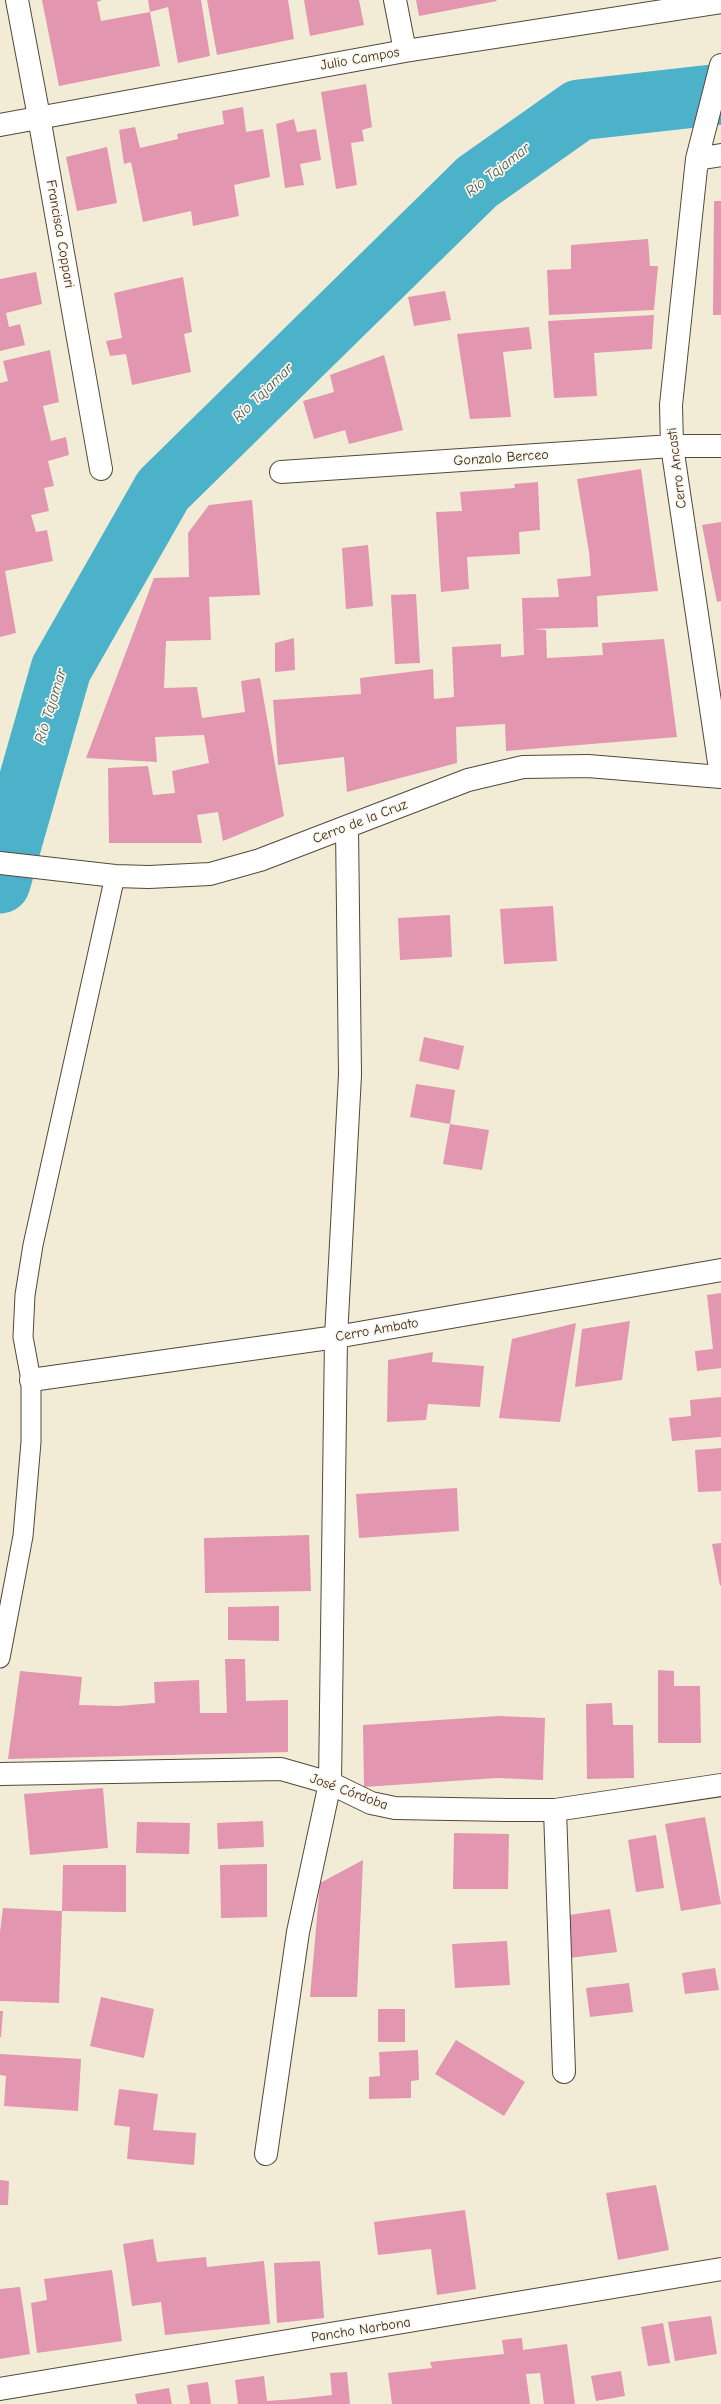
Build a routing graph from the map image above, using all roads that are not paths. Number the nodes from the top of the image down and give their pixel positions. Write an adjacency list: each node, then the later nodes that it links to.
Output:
1 (17, 0): 6 (street, Francisca Coppari)
2 (395, 0): 4 (street)
3 (721, 2): 4 (street, Julio Campos)
4 (405, 51): 6 (street, Julio Campos)
5 (721, 65): 9 (street, Cerro Ancasti)
6 (40, 117): 7 (street, Julio Campos); 12 (street, Francisca Coppari)
7 (0, 125)
8 (721, 155): 9 (street)
9 (697, 159): 10 (street, Cerro Ancasti)
10 (672, 446): 11 (street, Gonzalo Berceo); 13 (street, Gonzalo Berceo); 14 (street, Cerro Ancasti)
11 (721, 446)
12 (101, 469)
13 (281, 472)
14 (721, 776): 15 (street, Cerro de la Cruz)
15 (347, 828): 17 (street, Cerro de la Cruz); 19 (street)
16 (0, 863): 17 (street, Cerro de la Cruz)
17 (115, 876): 20 (lane)
18 (721, 1270): 19 (street, Cerro Ambato)
19 (336, 1338): 20 (street, Cerro Ambato); 23 (street)
20 (31, 1380): 21 (lane)
21 (0, 1658)
22 (0, 1774): 23 (street, José Córdoba)
23 (330, 1783): 25 (street, José Córdoba); 27 (street)
24 (721, 1785): 25 (street, José Córdoba)
25 (555, 1810): 26 (street)
26 (564, 2072)
27 (266, 2154)
28 (721, 2269): 29 (street, Pancho Narbona)
29 (0, 2389)

